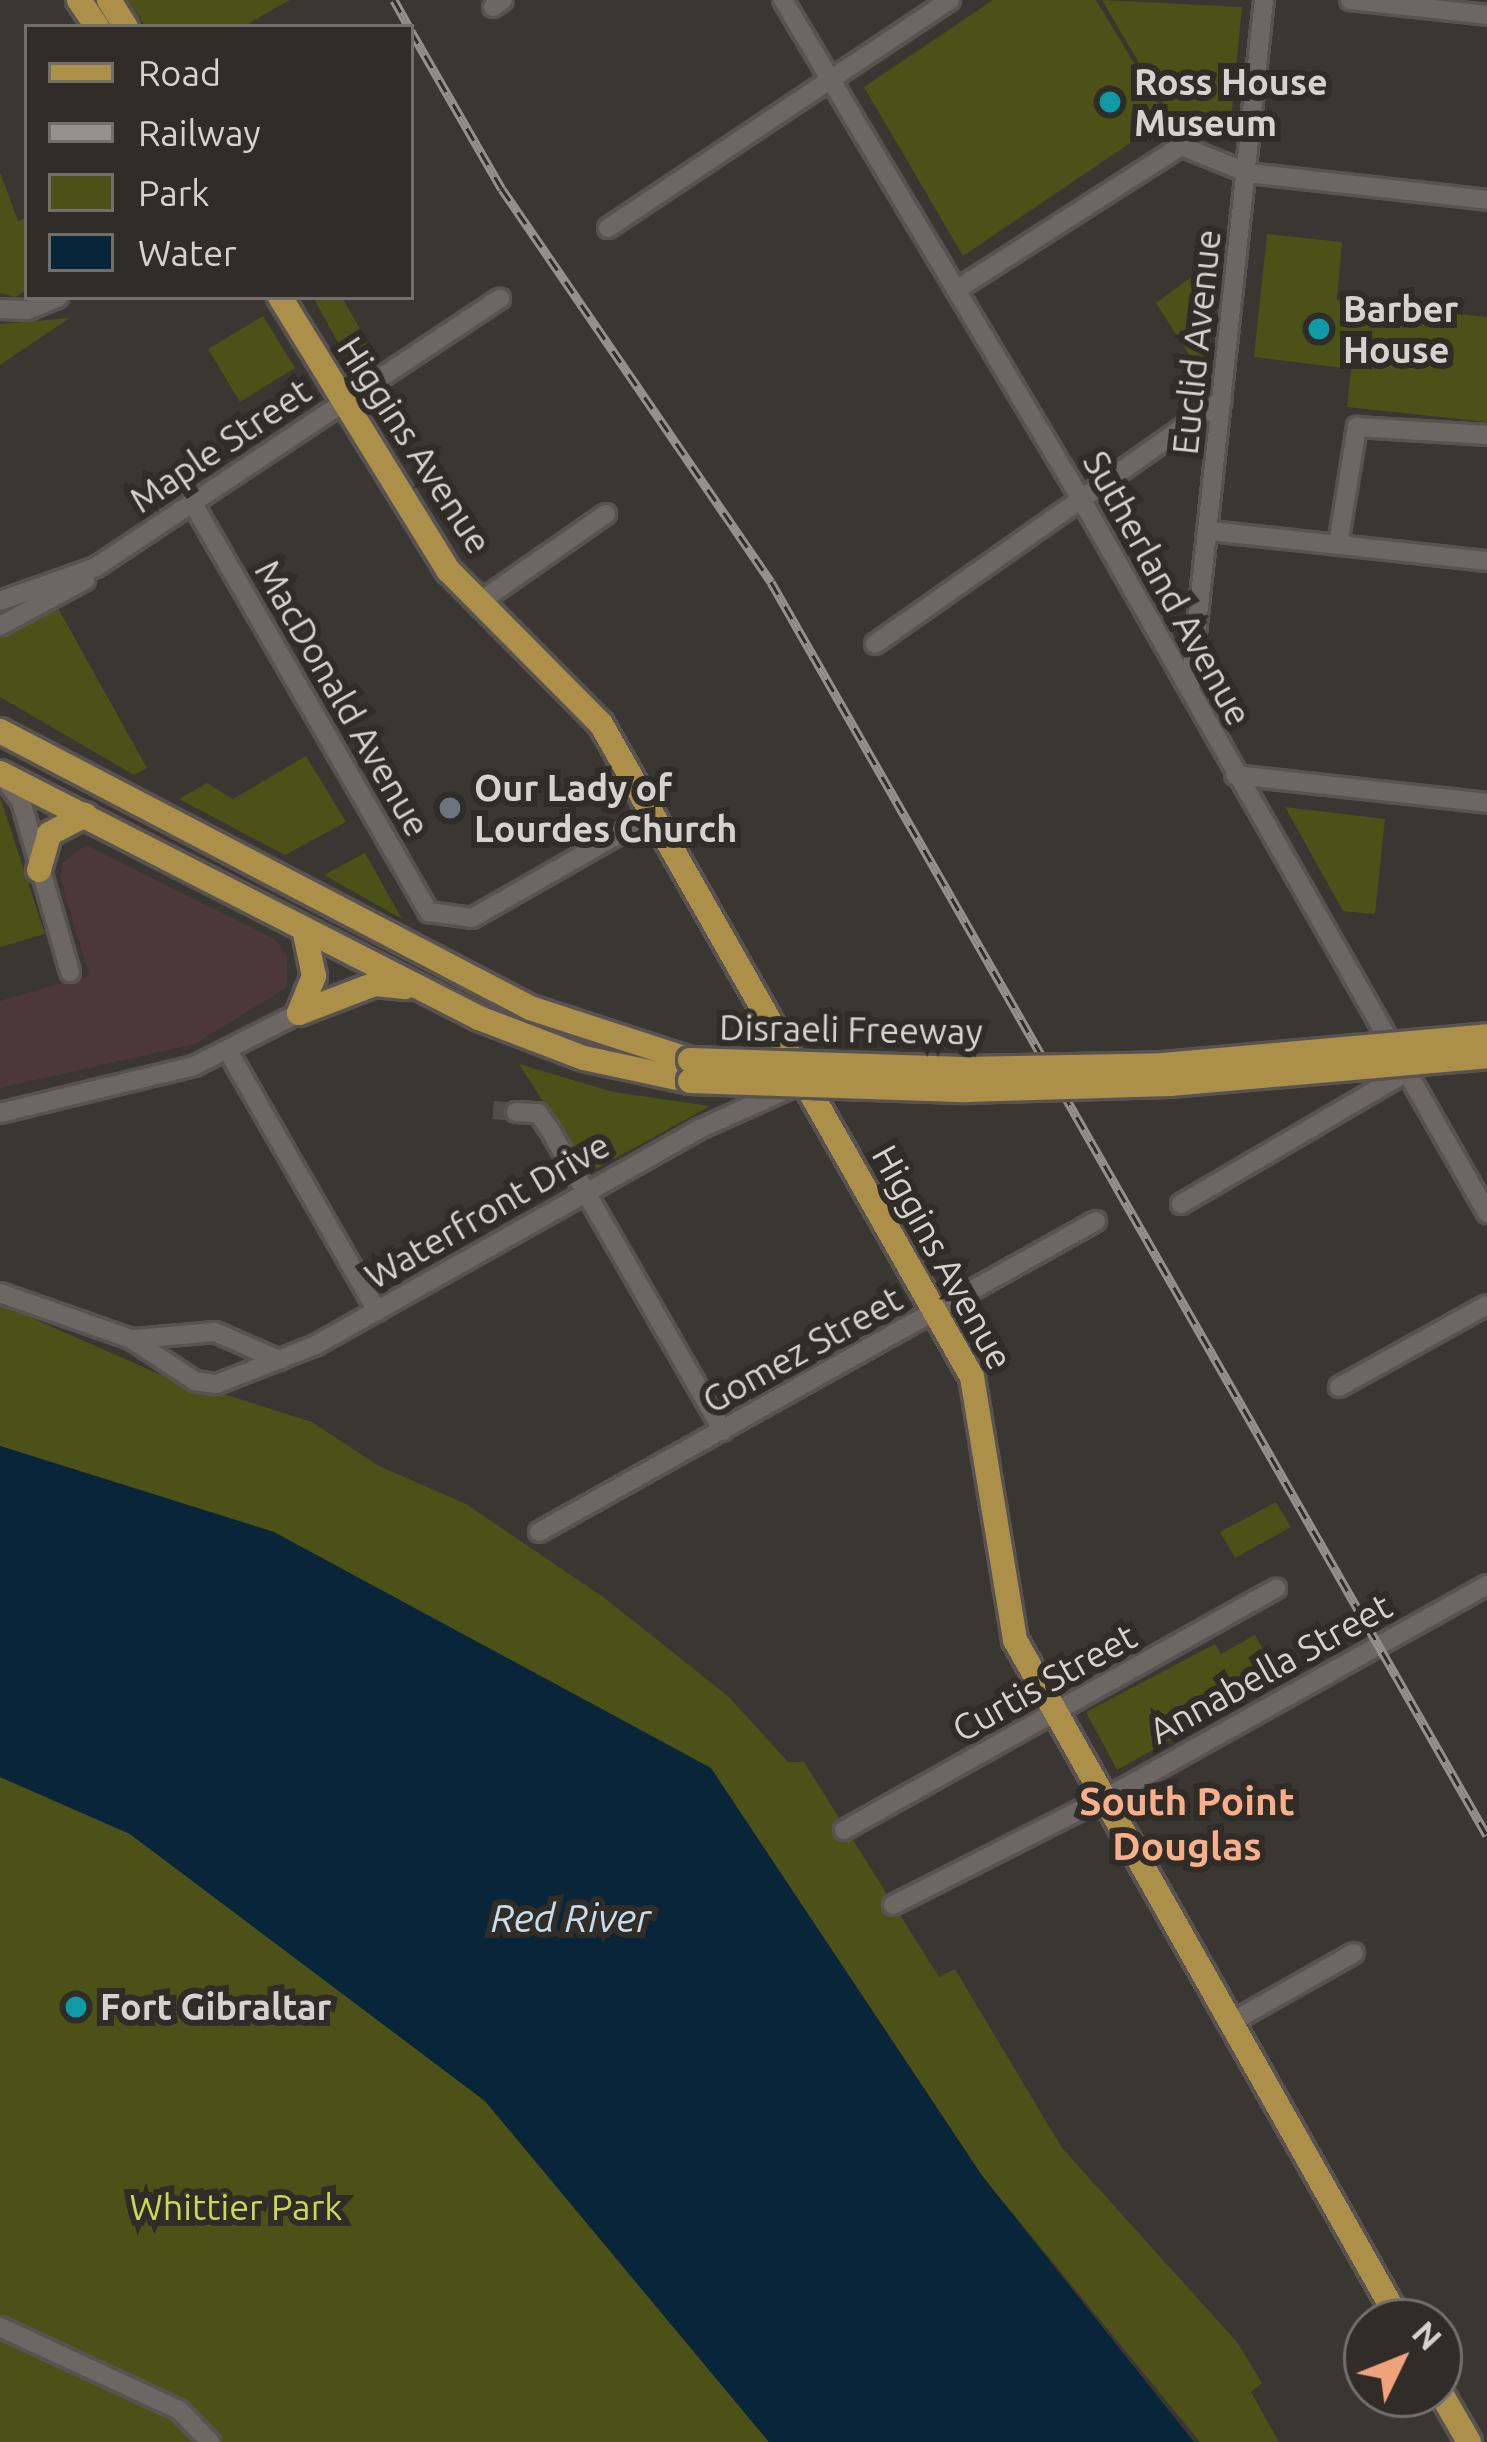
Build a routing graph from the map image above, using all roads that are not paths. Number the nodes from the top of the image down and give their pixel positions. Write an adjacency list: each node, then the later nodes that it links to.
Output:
1 (783, 0): 6 (street, Sutherland Avenue)
2 (950, 0): 6 (street)
3 (1264, 0): 7 (street, Euclid Avenue)
4 (1350, 0): 5 (street)
5 (1487, 15)
6 (831, 80): 9 (street); 10 (street, Sutherland Avenue)
7 (1248, 173): 8 (street); 10 (street); 15 (street, Euclid Avenue)
8 (1487, 200)
9 (608, 228)
10 (956, 290): 18 (street, Sutherland Avenue)
11 (500, 299): 16 (street, Maple Street)
12 (51, 300): 14 (street)
13 (282, 300): 16 (main road, Higgins Avenue)
14 (0, 309)
15 (1222, 400): 18 (street); 21 (street, Euclid Avenue)
16 (343, 403): 19 (street, Maple Street); 26 (main road, Higgins Avenue)
17 (1487, 435): 22 (street)
18 (1081, 497): 28 (street); 29 (street, Sutherland Avenue)
19 (192, 502): 24 (street, Maple Street); 34 (street, MacDonald Avenue)
20 (606, 514): 26 (street)
21 (1210, 531): 22 (street); 29 (street, Euclid Avenue)
22 (1338, 545): 23 (street)
23 (1487, 561)
24 (97, 567): 25 (street, Maple Street); 27 (street, Maple Street)
25 (0, 601)
26 (478, 603): 34 (main road, Higgins Avenue)
27 (0, 626)
28 (875, 644)
29 (1190, 690): 32 (street, Sutherland Avenue)
30 (0, 731): 43 (main road, Disraeli Freeway)
31 (0, 773): 35 (main road, Disraeli Freeway); 36 (street)
32 (1235, 775): 33 (street); 45 (street, Sutherland Avenue)
33 (1487, 803)
34 (654, 814): 44 (main road, Higgins Avenue)
35 (85, 815): 36 (main road); 37 (main road, Disraeli Freeway)
36 (39, 870): 38 (street)
37 (304, 929): 39 (main road, Disraeli Freeway); 40 (main road)
38 (70, 972)
39 (417, 988): 40 (main road); 43 (main road, Disraeli Freeway)
40 (299, 1013): 42 (street)
41 (1486, 1046): 43 (main road, Disraeli Freeway, bridge)
42 (228, 1051): 47 (street); 54 (street)
43 (690, 1070)
44 (800, 1072): 48 (street, Waterfront Drive); 55 (main road, Higgins Avenue)
45 (1405, 1073): 49 (street); 50 (street, Sutherland Avenue)
46 (517, 1112): 48 (street)
47 (0, 1113)
48 (586, 1192): 54 (street, Waterfront Drive); 63 (street)
49 (1181, 1204)
50 (1487, 1213)
51 (1096, 1221): 55 (street, Gomez Street)
52 (0, 1293): 57 (street, Waterfront Drive)
53 (1487, 1305): 62 (street)
54 (376, 1311): 59 (street, Waterfront Drive)
55 (935, 1312): 63 (street, Gomez Street); 67 (main road, Higgins Avenue)
56 (198, 1334): 57 (street, Waterfront Drive); 58 (street, Waterfront Drive); 60 (street)
57 (131, 1340): 60 (street, Waterfront Drive)
58 (229, 1340): 59 (street, Waterfront Drive); 61 (street)
59 (279, 1360): 61 (street, Waterfront Drive)
60 (192, 1378): 61 (street, Waterfront Drive)
61 (222, 1382)
62 (1339, 1388)
63 (723, 1431): 64 (street, Gomez Street)
64 (539, 1532)
65 (1487, 1585): 68 (street, Annabella Street)
66 (1276, 1589): 67 (street, Curtis Street)
67 (1055, 1714): 68 (main road, Higgins Avenue); 69 (street, Curtis Street)
68 (1102, 1797): 70 (street, Annabella Street); 72 (main road, Higgins Avenue)
69 (844, 1830)
70 (892, 1906)
71 (1354, 1953): 72 (street)
72 (1232, 2022): 73 (main road, Higgins Avenue)
73 (1387, 2298)
74 (0, 2326): 75 (street)
75 (210, 2442)

